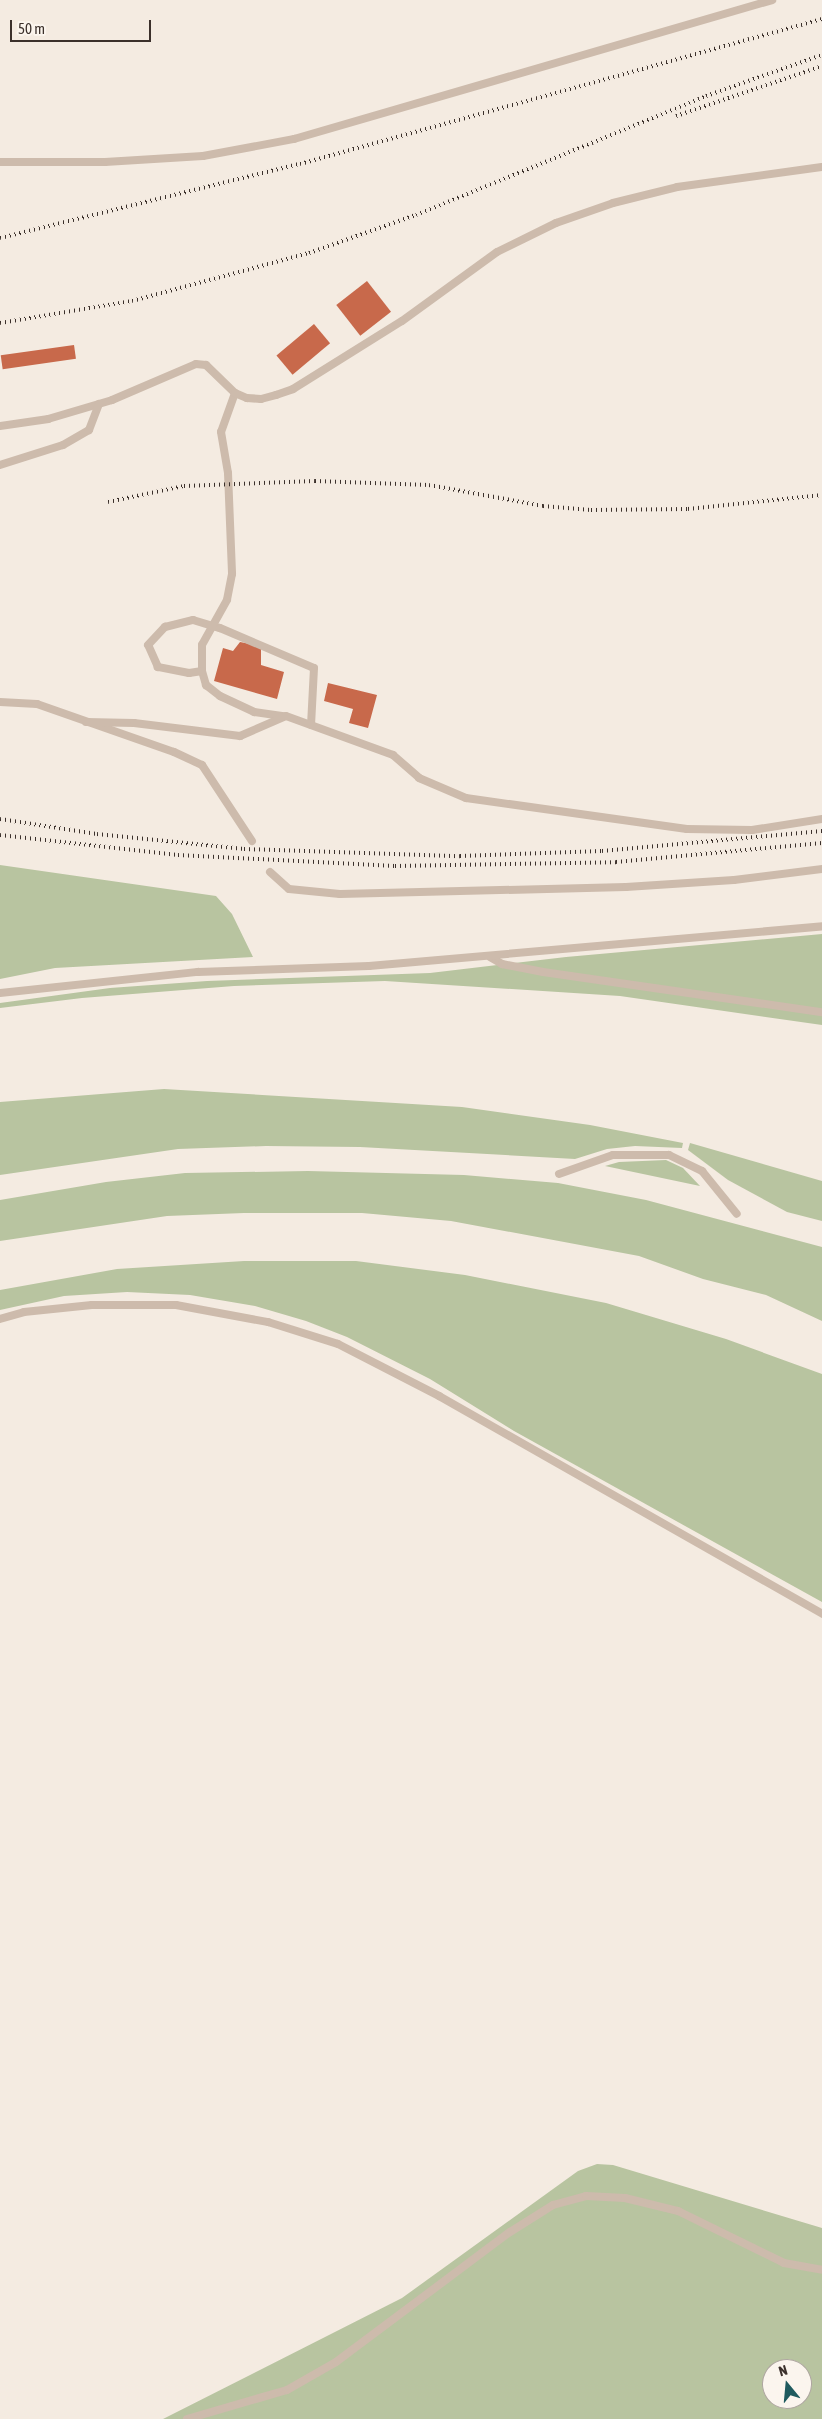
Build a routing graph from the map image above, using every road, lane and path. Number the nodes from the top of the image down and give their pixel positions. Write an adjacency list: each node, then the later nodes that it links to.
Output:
1 (772, 0): 2 (lane)
2 (0, 162)
3 (822, 167): 4 (lane)
4 (235, 393): 5 (lane); 8 (lane)
5 (100, 404): 6 (lane); 7 (lane)
6 (0, 426)
7 (0, 464)
8 (213, 626): 9 (lane); 9 (lane); 13 (lane)
9 (202, 671): 11 (lane)
10 (0, 702): 12 (lane)
11 (286, 716): 12 (lane); 13 (lane)
12 (86, 722): 15 (lane)
13 (312, 725): 14 (lane)
14 (822, 819)
15 (252, 841)
16 (822, 869): 17 (lane)
17 (270, 872)
18 (822, 926): 19 (lane)
19 (490, 957): 20 (lane); 21 (lane)
20 (0, 993)
21 (822, 1012)
22 (559, 1174): 23 (lane)
23 (737, 1214)
24 (0, 1319): 25 (lane)
25 (822, 1614)
26 (822, 2270): 27 (lane)
27 (187, 2419)

